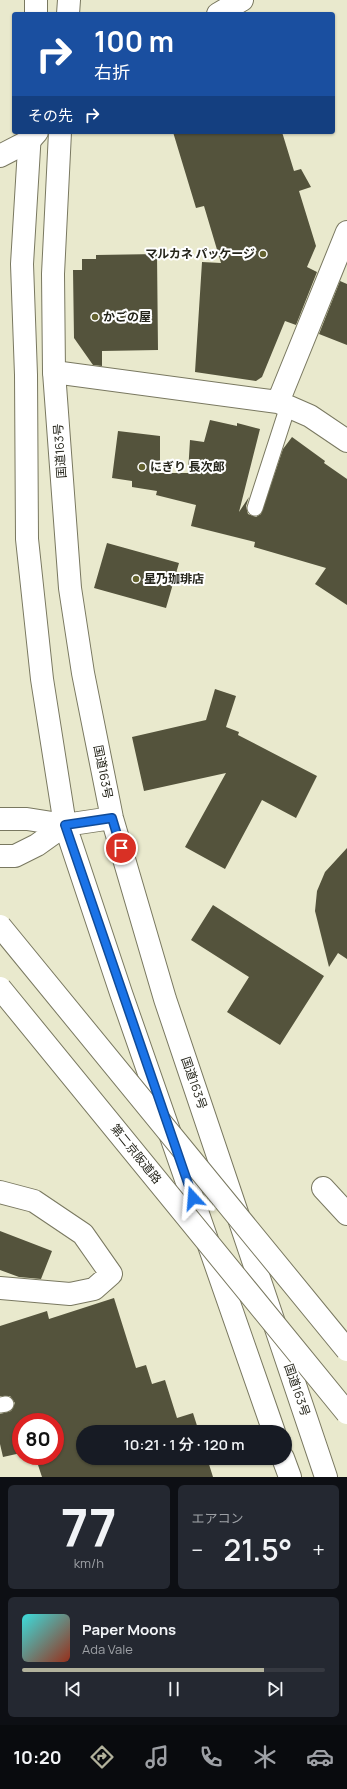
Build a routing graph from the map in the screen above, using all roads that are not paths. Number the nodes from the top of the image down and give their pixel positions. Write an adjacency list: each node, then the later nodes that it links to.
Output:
1 (36, 0): 4 (main road)
2 (69, 0): 5 (main road)
3 (242, 0): 6 (main road)
4 (36, 12)
5 (68, 12)
6 (221, 12)
7 (60, 134): 11 (main road, 国道163号)
8 (32, 135): 9 (main road); 17 (main road)
9 (0, 156)
10 (347, 232): 12 (main road)
11 (54, 372): 12 (main road); 15 (main road, 国道163号)
12 (283, 404): 13 (main road); 14 (lane)
13 (347, 441)
14 (255, 508)
15 (112, 818): 17 (main road); 30 (main road, 国道163号)
16 (0, 819): 17 (main road)
17 (65, 825): 18 (main road); 27 (main road)
18 (0, 856)
19 (0, 926): 25 (main road, bridge)
20 (0, 988): 26 (main road, 第二京阪道路, bridge)
21 (323, 1188): 23 (main road)
22 (0, 1192): 24 (main road)
23 (347, 1214)
24 (0, 1288)
25 (347, 1350)
26 (347, 1413)
27 (272, 1425)
28 (286, 1465): 29 (main road)
29 (290, 1477)
30 (326, 1477)

